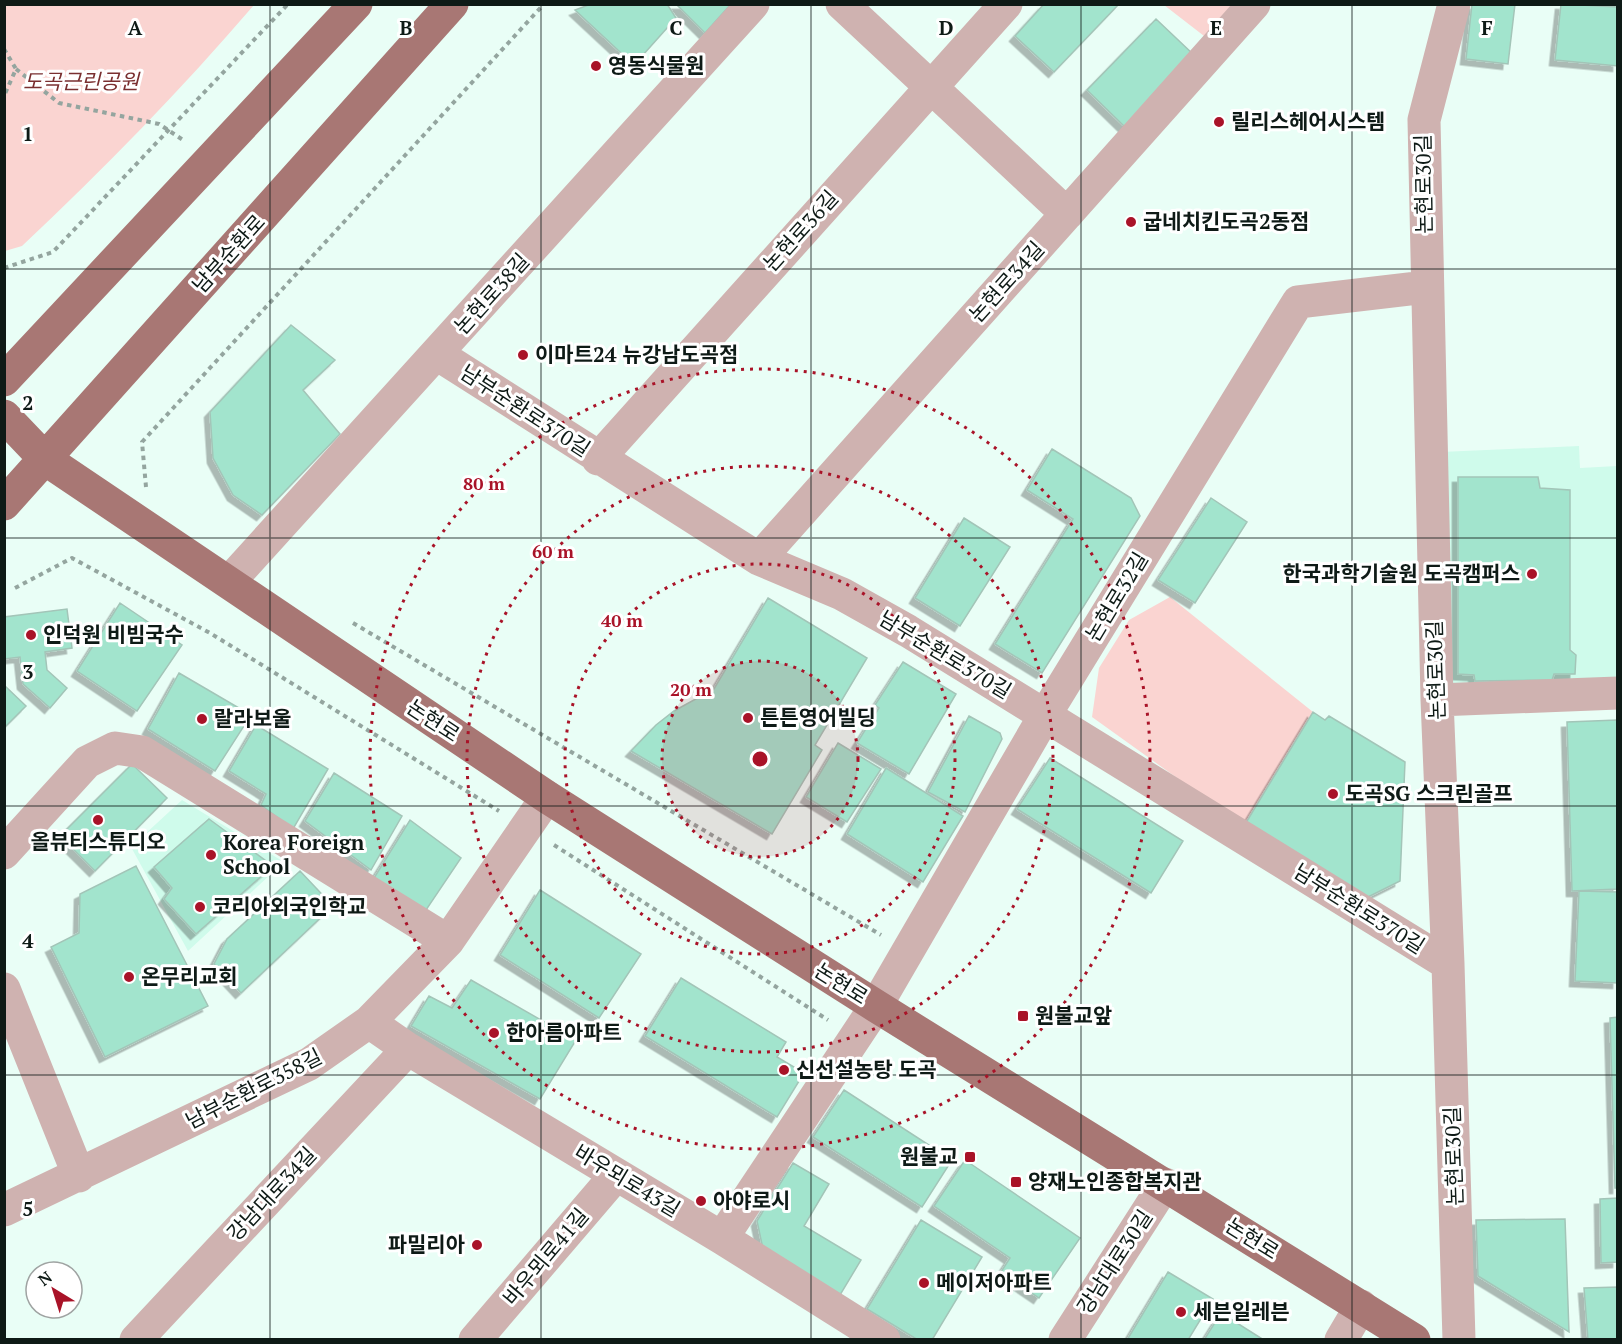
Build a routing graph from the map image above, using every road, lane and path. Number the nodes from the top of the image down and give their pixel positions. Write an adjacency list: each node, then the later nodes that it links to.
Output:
1 (288, 4): 14 (path)
2 (356, 4): 15 (main road)
3 (452, 4): 22 (main road, 남부순환로)
4 (544, 4): 24 (path)
5 (753, 4): 19 (street, 논현로38길)
6 (842, 4): 12 (street)
7 (1006, 4): 12 (street, 논현로36길)
8 (1254, 4): 16 (street, 논현로34길)
9 (1454, 4): 18 (street, 논현로30길)
10 (4, 49): 11 (path)
11 (16, 69): 13 (path); 14 (path)
12 (932, 86): 16 (street); 23 (street, 논현로36길)
13 (4, 96)
14 (169, 130): 15 (path); 17 (path)
15 (212, 160): 20 (main road)
16 (1067, 214): 26 (street, 논현로34길)
17 (4, 268)
18 (1426, 287): 31 (street, 논현로30길); 32 (street, 논현로32길)
19 (437, 354): 23 (street, 남부순환로370길); 27 (street, 논현로38길)
20 (4, 380)
21 (4, 416): 22 (main road, 논현로)
22 (45, 459): 25 (main road, 남부순환로); 27 (main road, 논현로)
23 (597, 459): 26 (street, 남부순환로370길)
24 (147, 494)
25 (4, 504)
26 (759, 559): 32 (street, 남부순환로370길)
27 (229, 582): 33 (main road, 논현로)
28 (15, 588): 34 (path)
29 (351, 622): 37 (path)
30 (1617, 693): 31 (street)
31 (1437, 700): 38 (street, 논현로30길)
32 (1045, 715): 37 (street, 논현로32길); 38 (street, 남부순환로370길)
33 (547, 797): 34 (street, 남부순환로358길); 40 (main road, 논현로)
34 (526, 827): 36 (street, 남부순환로358길); 42 (path)
35 (4, 853): 36 (street)
36 (448, 941): 41 (street, 남부순환로358길)
37 (908, 951): 40 (street, 논현로32길)
38 (1448, 964): 56 (street, 논현로30길)
39 (4, 989): 45 (street)
40 (876, 1006): 42 (street, 논현로); 46 (main road, 논현로)
41 (369, 1022): 43 (street, 바우뫼로43길); 45 (street, 남부순환로358길)
42 (856, 1037): 48 (street, 논현로)
43 (408, 1049): 44 (street, 바우뫼로43길); 50 (street, 강남대로34길)
44 (616, 1175): 48 (street, 바우뫼로43길); 51 (street, 바우뫼로41길)
45 (79, 1176): 47 (street, 남부순환로358길)
46 (1165, 1184): 49 (main road, 논현로); 53 (street, 강남대로30길)
47 (4, 1210)
48 (722, 1238): 52 (street, 바우뫼로43길)
49 (1361, 1306): 54 (street); 55 (main road, 논현로)
50 (136, 1340)
51 (475, 1340)
52 (884, 1340)
53 (1065, 1340)
54 (1341, 1340)
55 (1414, 1340)
56 (1459, 1340)

